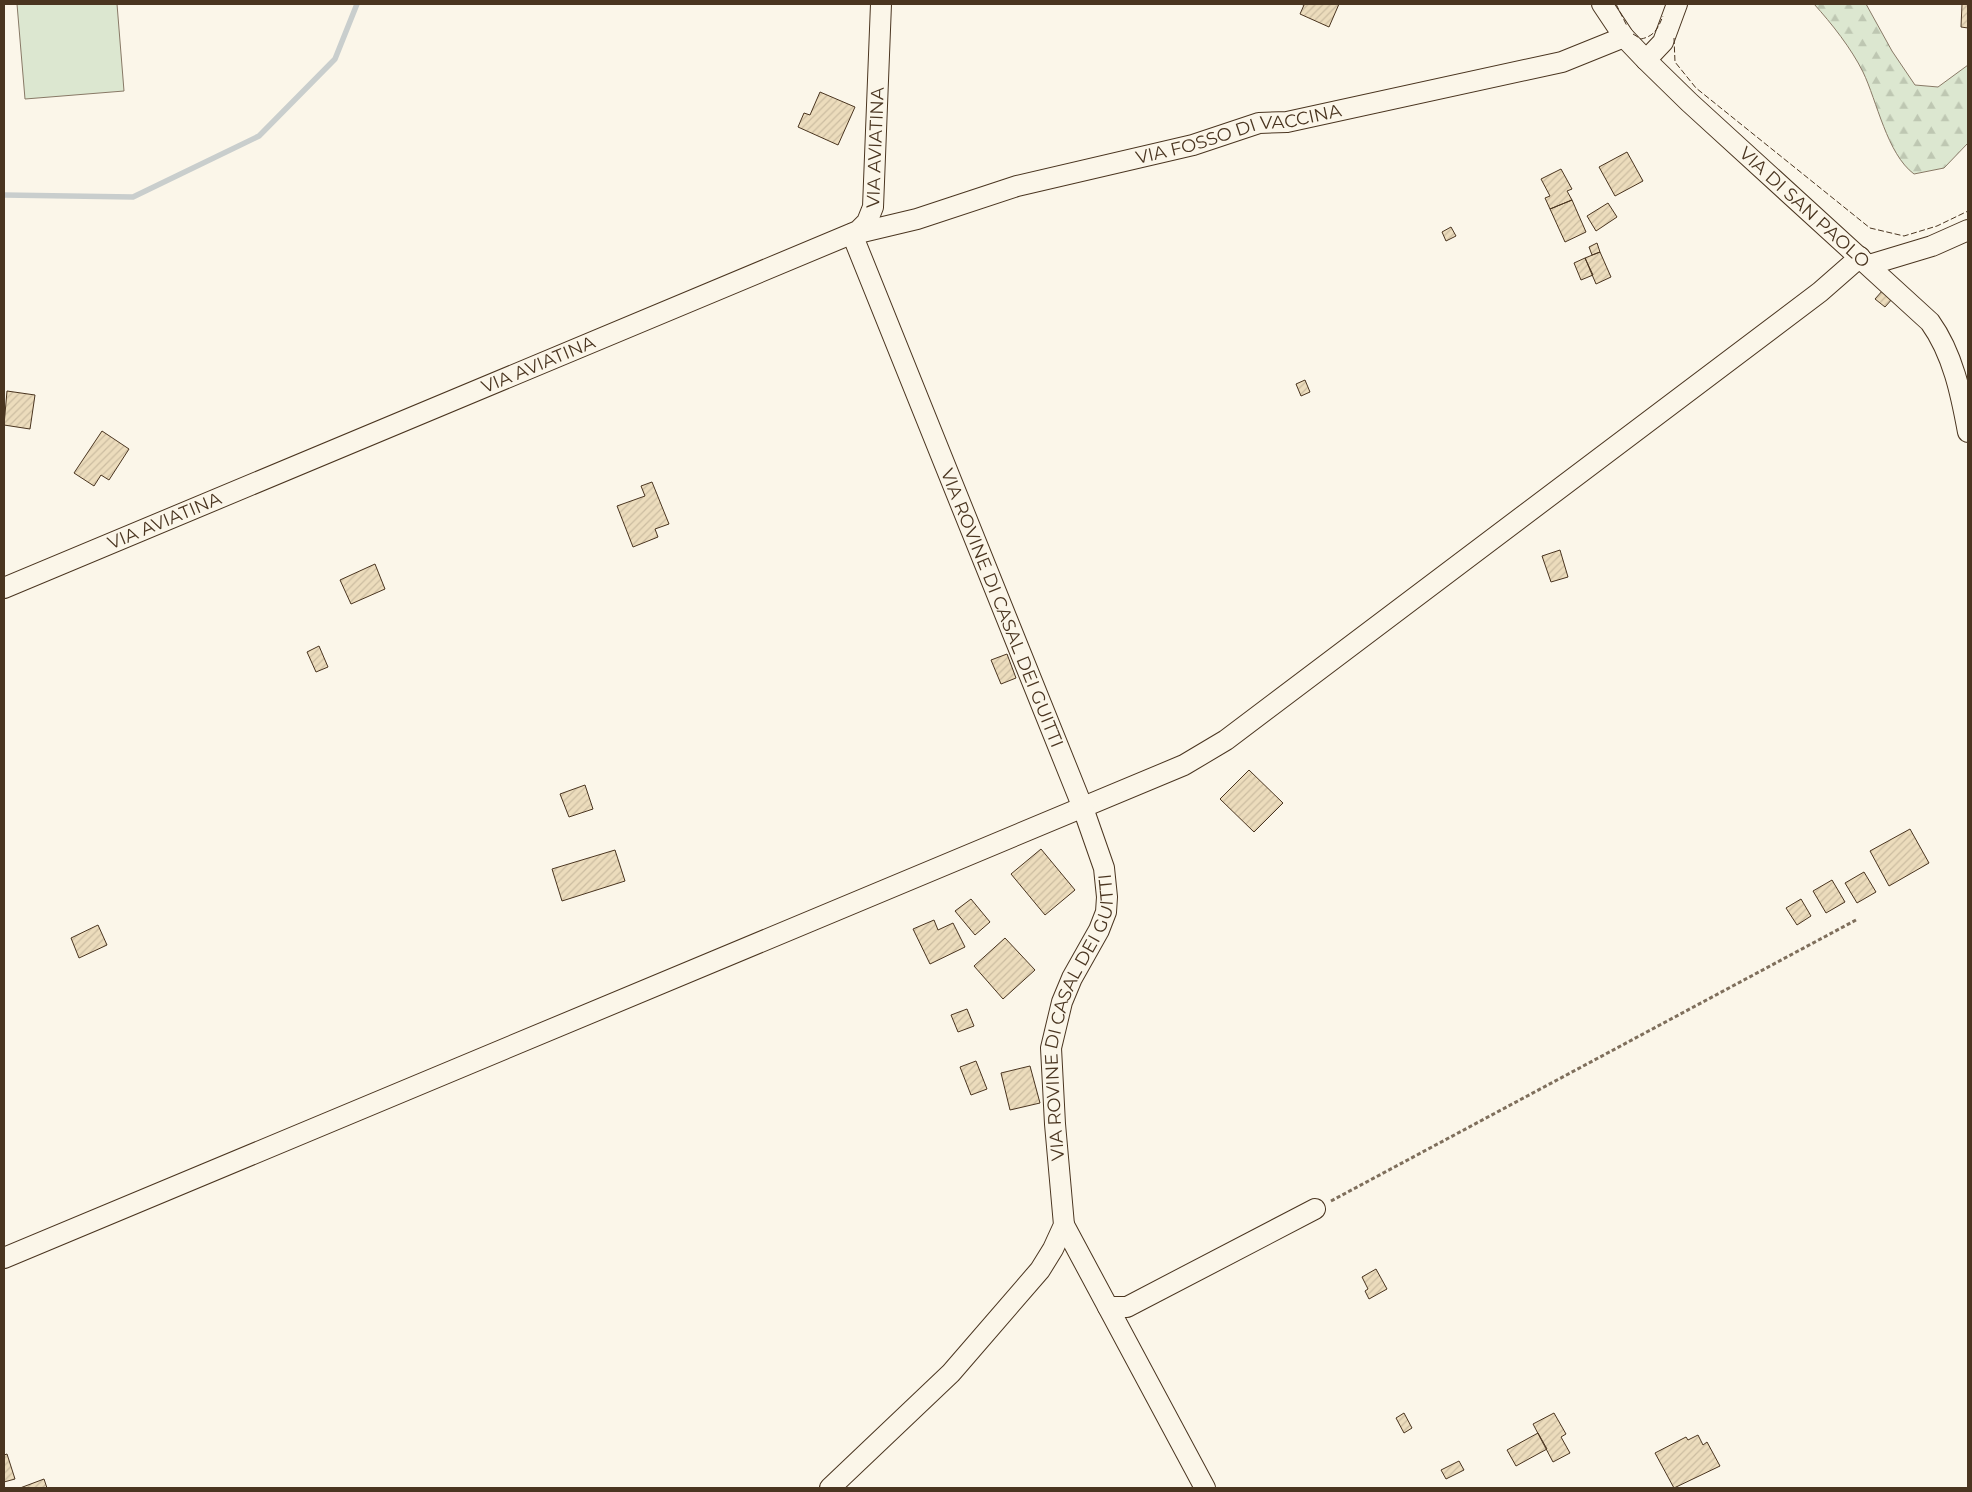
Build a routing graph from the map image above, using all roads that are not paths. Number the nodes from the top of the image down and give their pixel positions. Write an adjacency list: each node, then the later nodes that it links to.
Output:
1 (882, 4): 7 (street, VIA AVIATINA)
2 (1602, 4): 4 (street, VIA DI SAN PAOLO)
3 (1677, 4): 5 (street)
4 (1624, 37): 5 (street, VIA DI SAN PAOLO); 7 (street, VIA FOSSO DI VACCINA)
5 (1646, 60): 8 (street, VIA DI SAN PAOLO)
6 (1968, 230): 8 (street)
7 (852, 234): 10 (street, VIA AVIATINA); 11 (street, VIA ROVINE DI CASAL DEI GUITTI)
8 (1864, 261): 9 (street, VIA DI SAN PAOLO); 11 (street)
9 (1968, 432)
10 (4, 588)
11 (1083, 808): 13 (street, VIA ROVINE DI CASAL DEI GUITTI); 14 (street)
12 (1315, 1209): 15 (street)
13 (1064, 1225): 15 (street); 16 (street)
14 (4, 1258)
15 (1108, 1307): 17 (street)
16 (830, 1488)
17 (1205, 1488)

